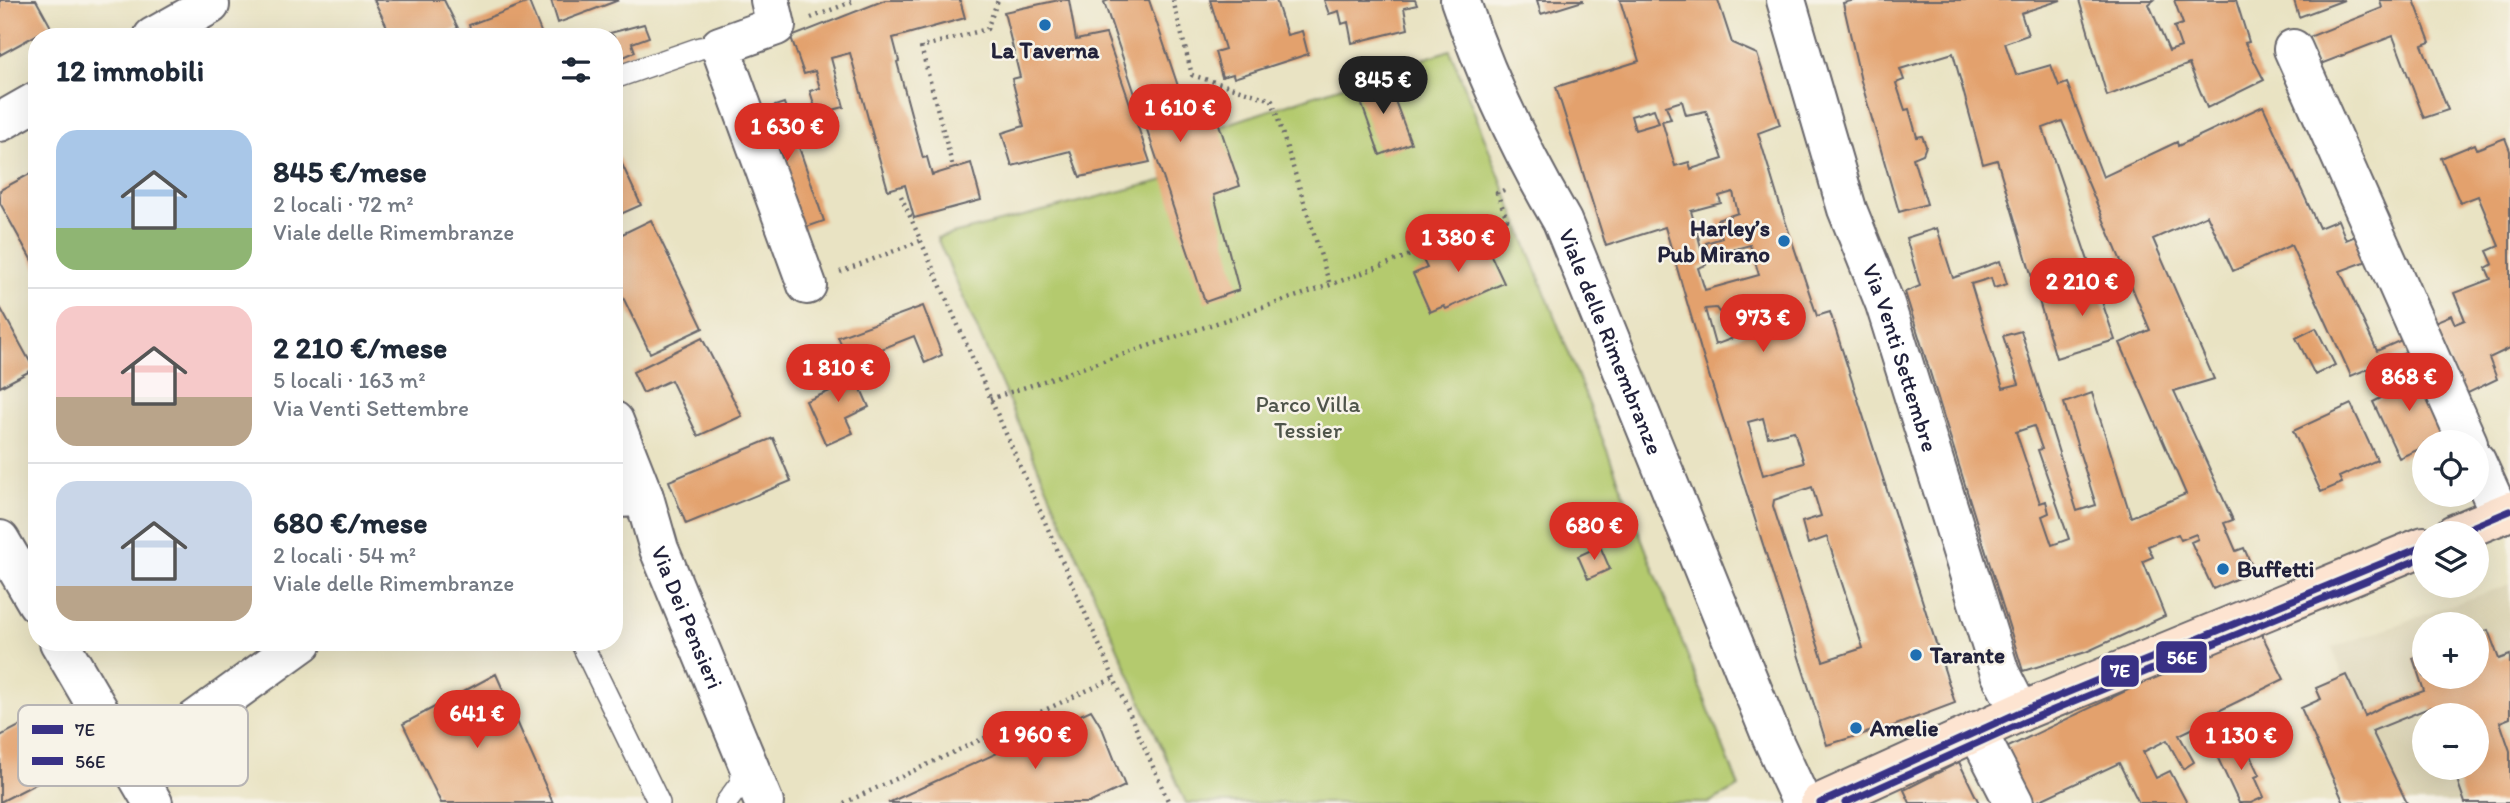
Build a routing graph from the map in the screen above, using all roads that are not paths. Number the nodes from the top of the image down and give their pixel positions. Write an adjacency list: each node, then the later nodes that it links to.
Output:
1 (1460, 0): 32 (street, Viale delle Rimembranze)
2 (1786, 0): 26 (street, Via Venti Settembre)
3 (210, 5): 5 (street)
4 (773, 13): 6 (street)
5 (169, 28)
6 (720, 46): 8 (lane); 11 (street)
7 (2293, 49): 12 (street)
8 (623, 75)
9 (28, 106): 10 (street)
10 (0, 121)
11 (807, 285)
12 (2462, 430)
13 (623, 467): 15 (street, Via Dei Pensieri)
14 (2489, 484): 16 (street)
15 (629, 498): 28 (street, Via Dei Pensieri)
16 (2505, 512): 17 (main road)
17 (2484, 521)
18 (0, 540): 20 (street)
19 (2412, 551): 26 (main road)
20 (28, 588)
21 (64, 651): 24 (street)
22 (291, 651): 25 (street)
23 (585, 651): 29 (lane)
24 (92, 705)
25 (216, 705)
26 (2020, 712): 27 (main road)
27 (1977, 731): 33 (main road); 34 (street)
28 (745, 761): 30 (lane); 31 (street, Via Dei Pensieri)
29 (659, 803)
30 (726, 803)
31 (764, 803)
32 (1802, 803)
33 (1821, 803)
34 (2014, 803)

